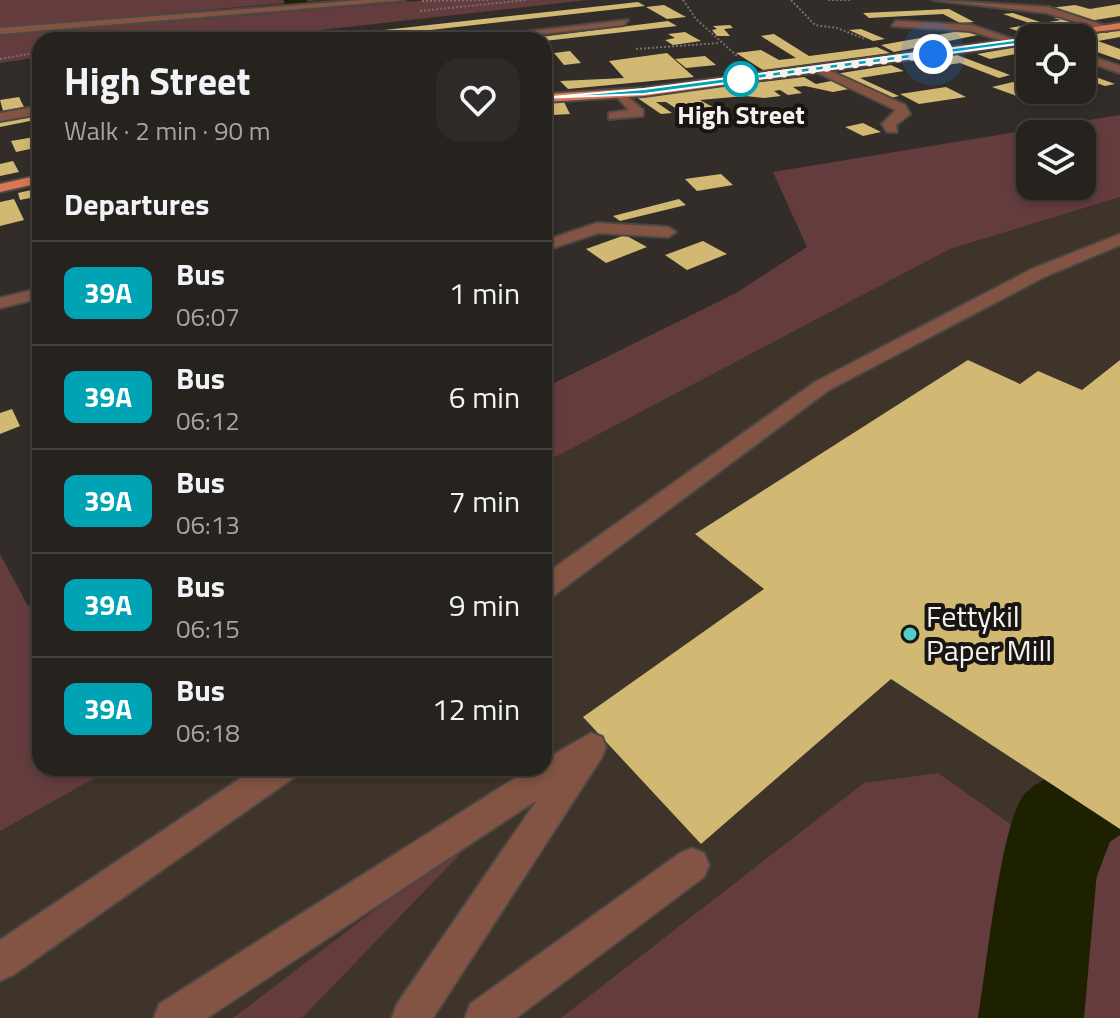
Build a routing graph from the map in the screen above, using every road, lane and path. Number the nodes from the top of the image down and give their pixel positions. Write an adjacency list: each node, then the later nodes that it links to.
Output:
1 (400, 0): 16 (street)
2 (488, 0): 9 (path)
3 (683, 0): 20 (path)
4 (791, 0): 23 (path)
5 (828, 0): 6 (path)
6 (850, 0)
7 (938, 0): 14 (street)
8 (454, 2): 9 (path)
9 (476, 3): 10 (path)
10 (492, 5)
11 (624, 22): 17 (street)
12 (896, 24): 18 (street)
13 (1120, 26): 14 (main road)
14 (1107, 28): 15 (main road)
15 (1096, 30)
16 (0, 31)
17 (533, 32)
18 (1016, 39)
19 (1016, 42): 23 (main road)
20 (720, 43): 21 (path); 30 (path)
21 (636, 49)
22 (32, 53): 24 (path)
23 (905, 58): 28 (main road)
24 (0, 59)
25 (1096, 61): 26 (street)
26 (1104, 64): 27 (street); 29 (street)
27 (1096, 65)
28 (818, 69): 30 (main road); 36 (street)
29 (1120, 70)
30 (763, 76): 31 (main road)
31 (619, 93): 32 (main road); 34 (street)
32 (552, 97)
33 (32, 111): 35 (street)
34 (613, 116)
35 (0, 117)
36 (892, 129)
37 (32, 181): 38 (main road)
38 (0, 188)
39 (668, 232): 41 (street)
40 (1120, 239): 44 (street)
41 (552, 243)
42 (32, 295): 43 (street)
43 (0, 303)
44 (552, 583)
45 (552, 772): 51 (street)
46 (270, 776): 49 (street)
47 (546, 776): 50 (street)
48 (692, 865): 52 (street)
49 (0, 962)
50 (173, 1018)
51 (411, 1018)
52 (484, 1018)

